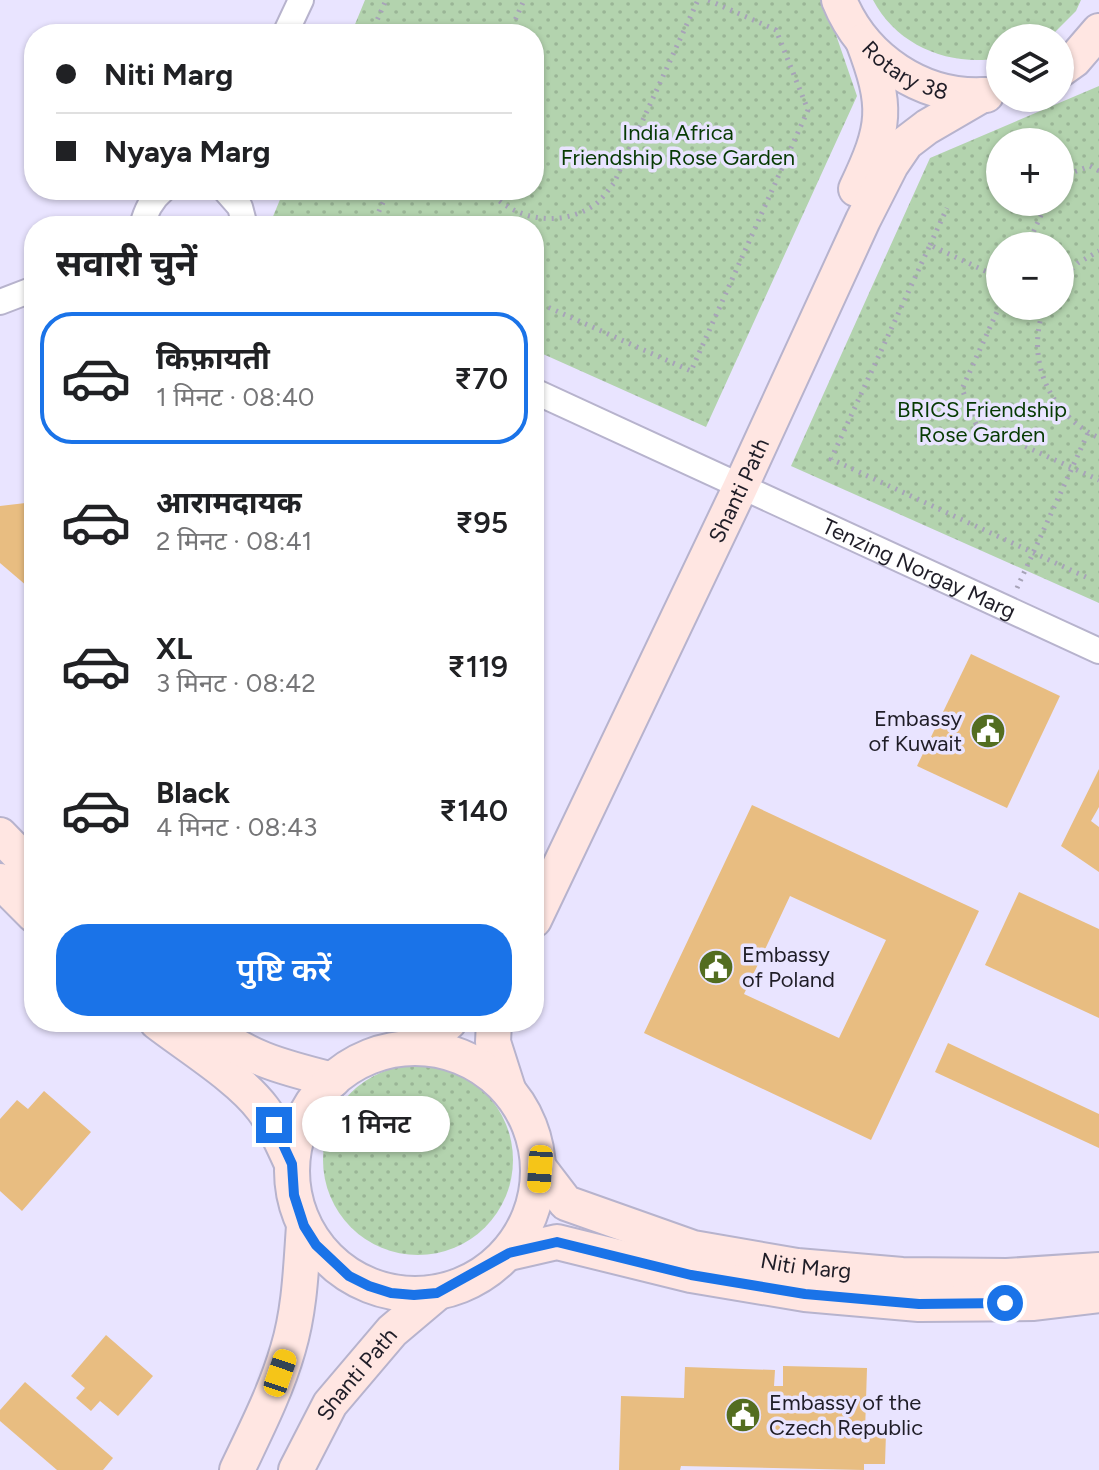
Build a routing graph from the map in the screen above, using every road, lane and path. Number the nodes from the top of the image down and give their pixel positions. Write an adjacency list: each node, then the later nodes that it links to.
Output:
1 (301, 0): 7 (street)
2 (386, 0): 8 (path)
3 (524, 0): 9 (path)
4 (698, 0): 20 (path)
5 (708, 0): 27 (path)
6 (839, 0): 11 (main road, Rotary 38)
7 (290, 24)
8 (375, 24)
9 (513, 24)
10 (1097, 38): 12 (main road)
11 (863, 41): 13 (main road, Rotary 38); 35 (main road, Shanti Path)
12 (1074, 58)
13 (986, 94)
14 (986, 97): 35 (main road, Shanti Path)
15 (1099, 171): 16 (path)
16 (1074, 172)
17 (500, 200): 19 (path)
18 (947, 208): 21 (path)
19 (529, 216)
20 (544, 220)
21 (930, 245): 24 (path); 36 (path)
22 (1099, 251): 23 (path)
23 (1074, 267)
24 (986, 271)
25 (24, 293): 26 (street)
26 (0, 302)
27 (544, 305)
28 (993, 320): 33 (path)
29 (1041, 320): 31 (path)
30 (544, 396): 35 (street, Tenzing Norgay Marg)
31 (1088, 433): 32 (path); 33 (path)
32 (1099, 438)
33 (1072, 468): 34 (path); 36 (path)
34 (1099, 480)
35 (731, 484): 38 (street, Tenzing Norgay Marg); 41 (main road, Shanti Path); 44 (main road, Shanti Path)
36 (1033, 552): 37 (path); 38 (path)
37 (1088, 578)
38 (1007, 610): 39 (street, Tenzing Norgay Marg)
39 (1099, 651)
40 (0, 835): 42 (main road)
41 (544, 855)
42 (24, 860)
43 (0, 881): 45 (main road)
44 (544, 898)
45 (24, 905)
46 (170, 1032): 53 (main road)
47 (213, 1032): 51 (main road)
48 (437, 1032): 50 (main road)
49 (494, 1032): 52 (main road)
50 (418, 1048): 51 (main road); 52 (main road)
51 (333, 1080): 53 (main road)
52 (508, 1089): 54 (main road)
53 (292, 1164): 55 (main road)
54 (540, 1169): 56 (main road); 57 (main road, Niti Marg)
55 (304, 1226): 58 (main road); 60 (main road)
56 (509, 1253): 58 (main road); 59 (main road, Niti Marg)
57 (1099, 1270)
58 (437, 1293): 61 (main road, Shanti Path)
59 (1099, 1295)
60 (237, 1470)
61 (296, 1470)

